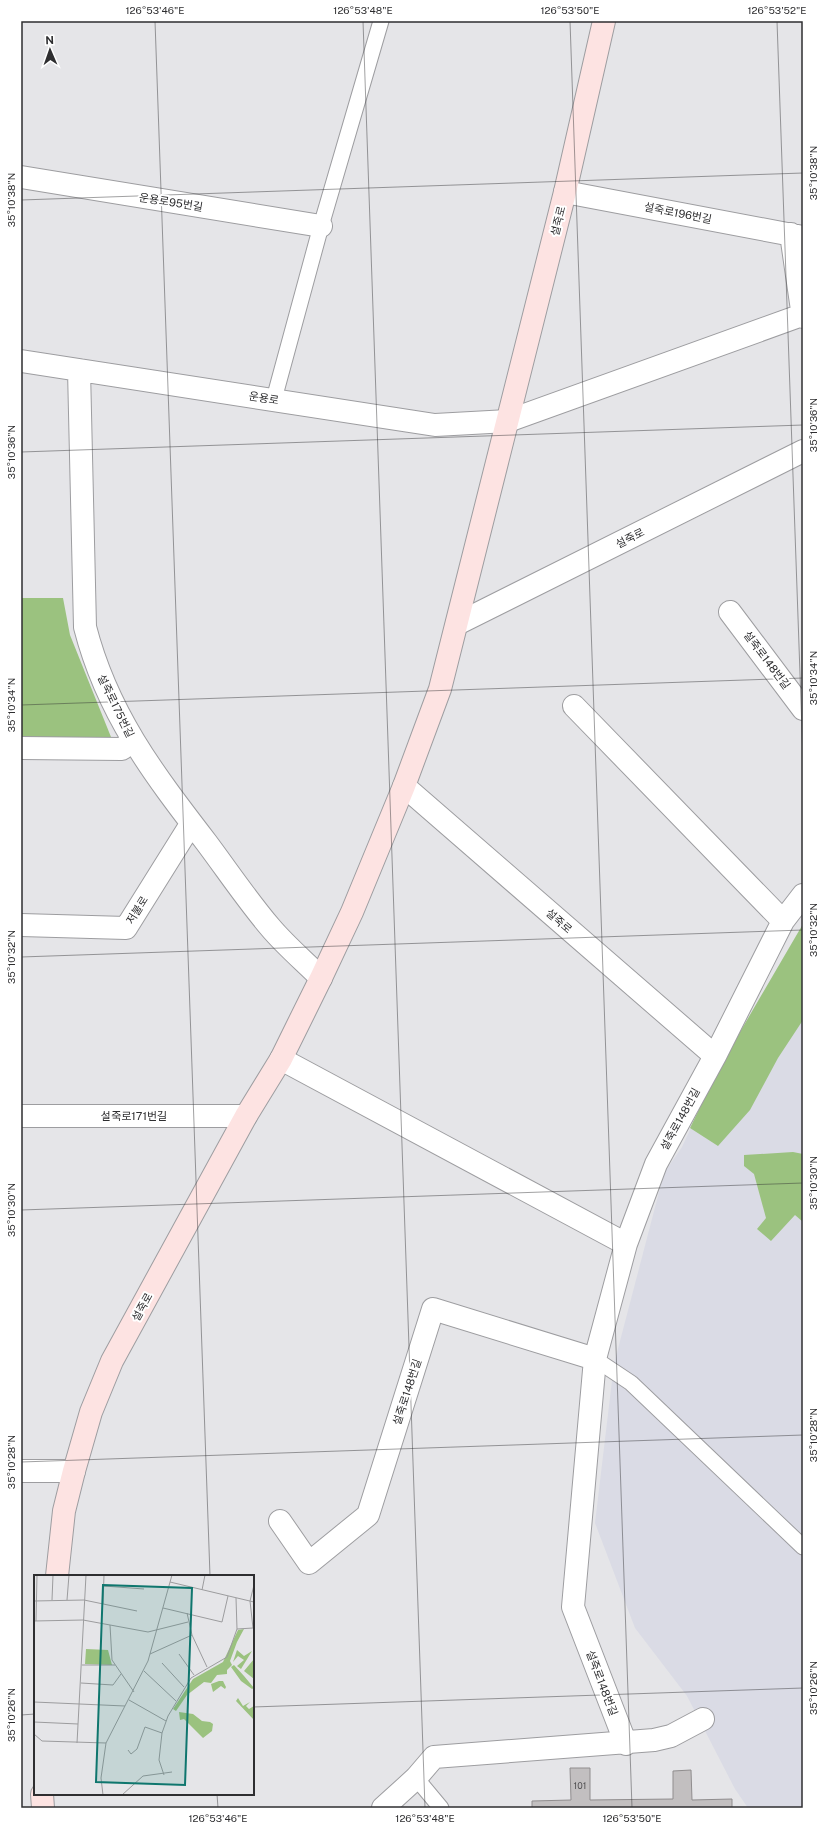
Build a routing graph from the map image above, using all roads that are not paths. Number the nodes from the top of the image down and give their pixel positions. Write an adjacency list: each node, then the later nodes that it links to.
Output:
1 (381, 21): 5 (lane)
2 (604, 21): 4 (main road, 설죽로)
3 (21, 177): 5 (street, 운용로95번길)
4 (565, 192): 6 (street, 설죽로196번길); 11 (main road, 설죽로)
5 (321, 226): 10 (lane)
6 (797, 236): 7 (street, 설죽로196번길)
7 (803, 316): 11 (street)
8 (21, 361): 9 (street, 운용로)
9 (79, 370): 10 (street, 운용로); 17 (street, 설죽로175번길)
10 (274, 399): 11 (street, 운용로)
11 (508, 421): 14 (main road, 설죽로)
12 (803, 451): 14 (street, 설죽로)
13 (730, 612): 16 (street, 설죽로148번길)
14 (457, 624): 19 (main road, 설죽로)
15 (574, 706): 22 (street)
16 (803, 709)
17 (132, 741): 18 (street); 20 (street, 설죽로175번길)
18 (21, 748)
19 (404, 786): 24 (main road, 설죽로); 25 (street, 설죽로)
20 (192, 824): 23 (street, 저불로); 24 (street, 설죽로175번길)
21 (803, 895): 22 (street, 설죽로148번길)
22 (783, 921): 25 (street, 설죽로148번길)
23 (21, 925)
24 (321, 978): 26 (main road, 설죽로)
25 (715, 1056): 29 (street, 설죽로148번길)
26 (281, 1059): 28 (main road, 설죽로); 29 (street)
27 (21, 1116): 28 (street, 설죽로171번길)
28 (246, 1116): 32 (main road, 설죽로)
29 (626, 1244): 30 (street, 설죽로148번길)
30 (595, 1359): 33 (street, 설죽로148번길); 34 (lane); 37 (street, 설죽로148번길)
31 (21, 1471): 32 (street)
32 (74, 1471): 35 (main road, 설죽로)
33 (280, 1521)
34 (803, 1547)
35 (56, 1575)
36 (703, 1719): 37 (street)
37 (626, 1744): 38 (street)
38 (416, 1778): 41 (street); 42 (lane)
39 (42, 1795): 40 (main road)
40 (43, 1808)
41 (383, 1808)
42 (441, 1808)

